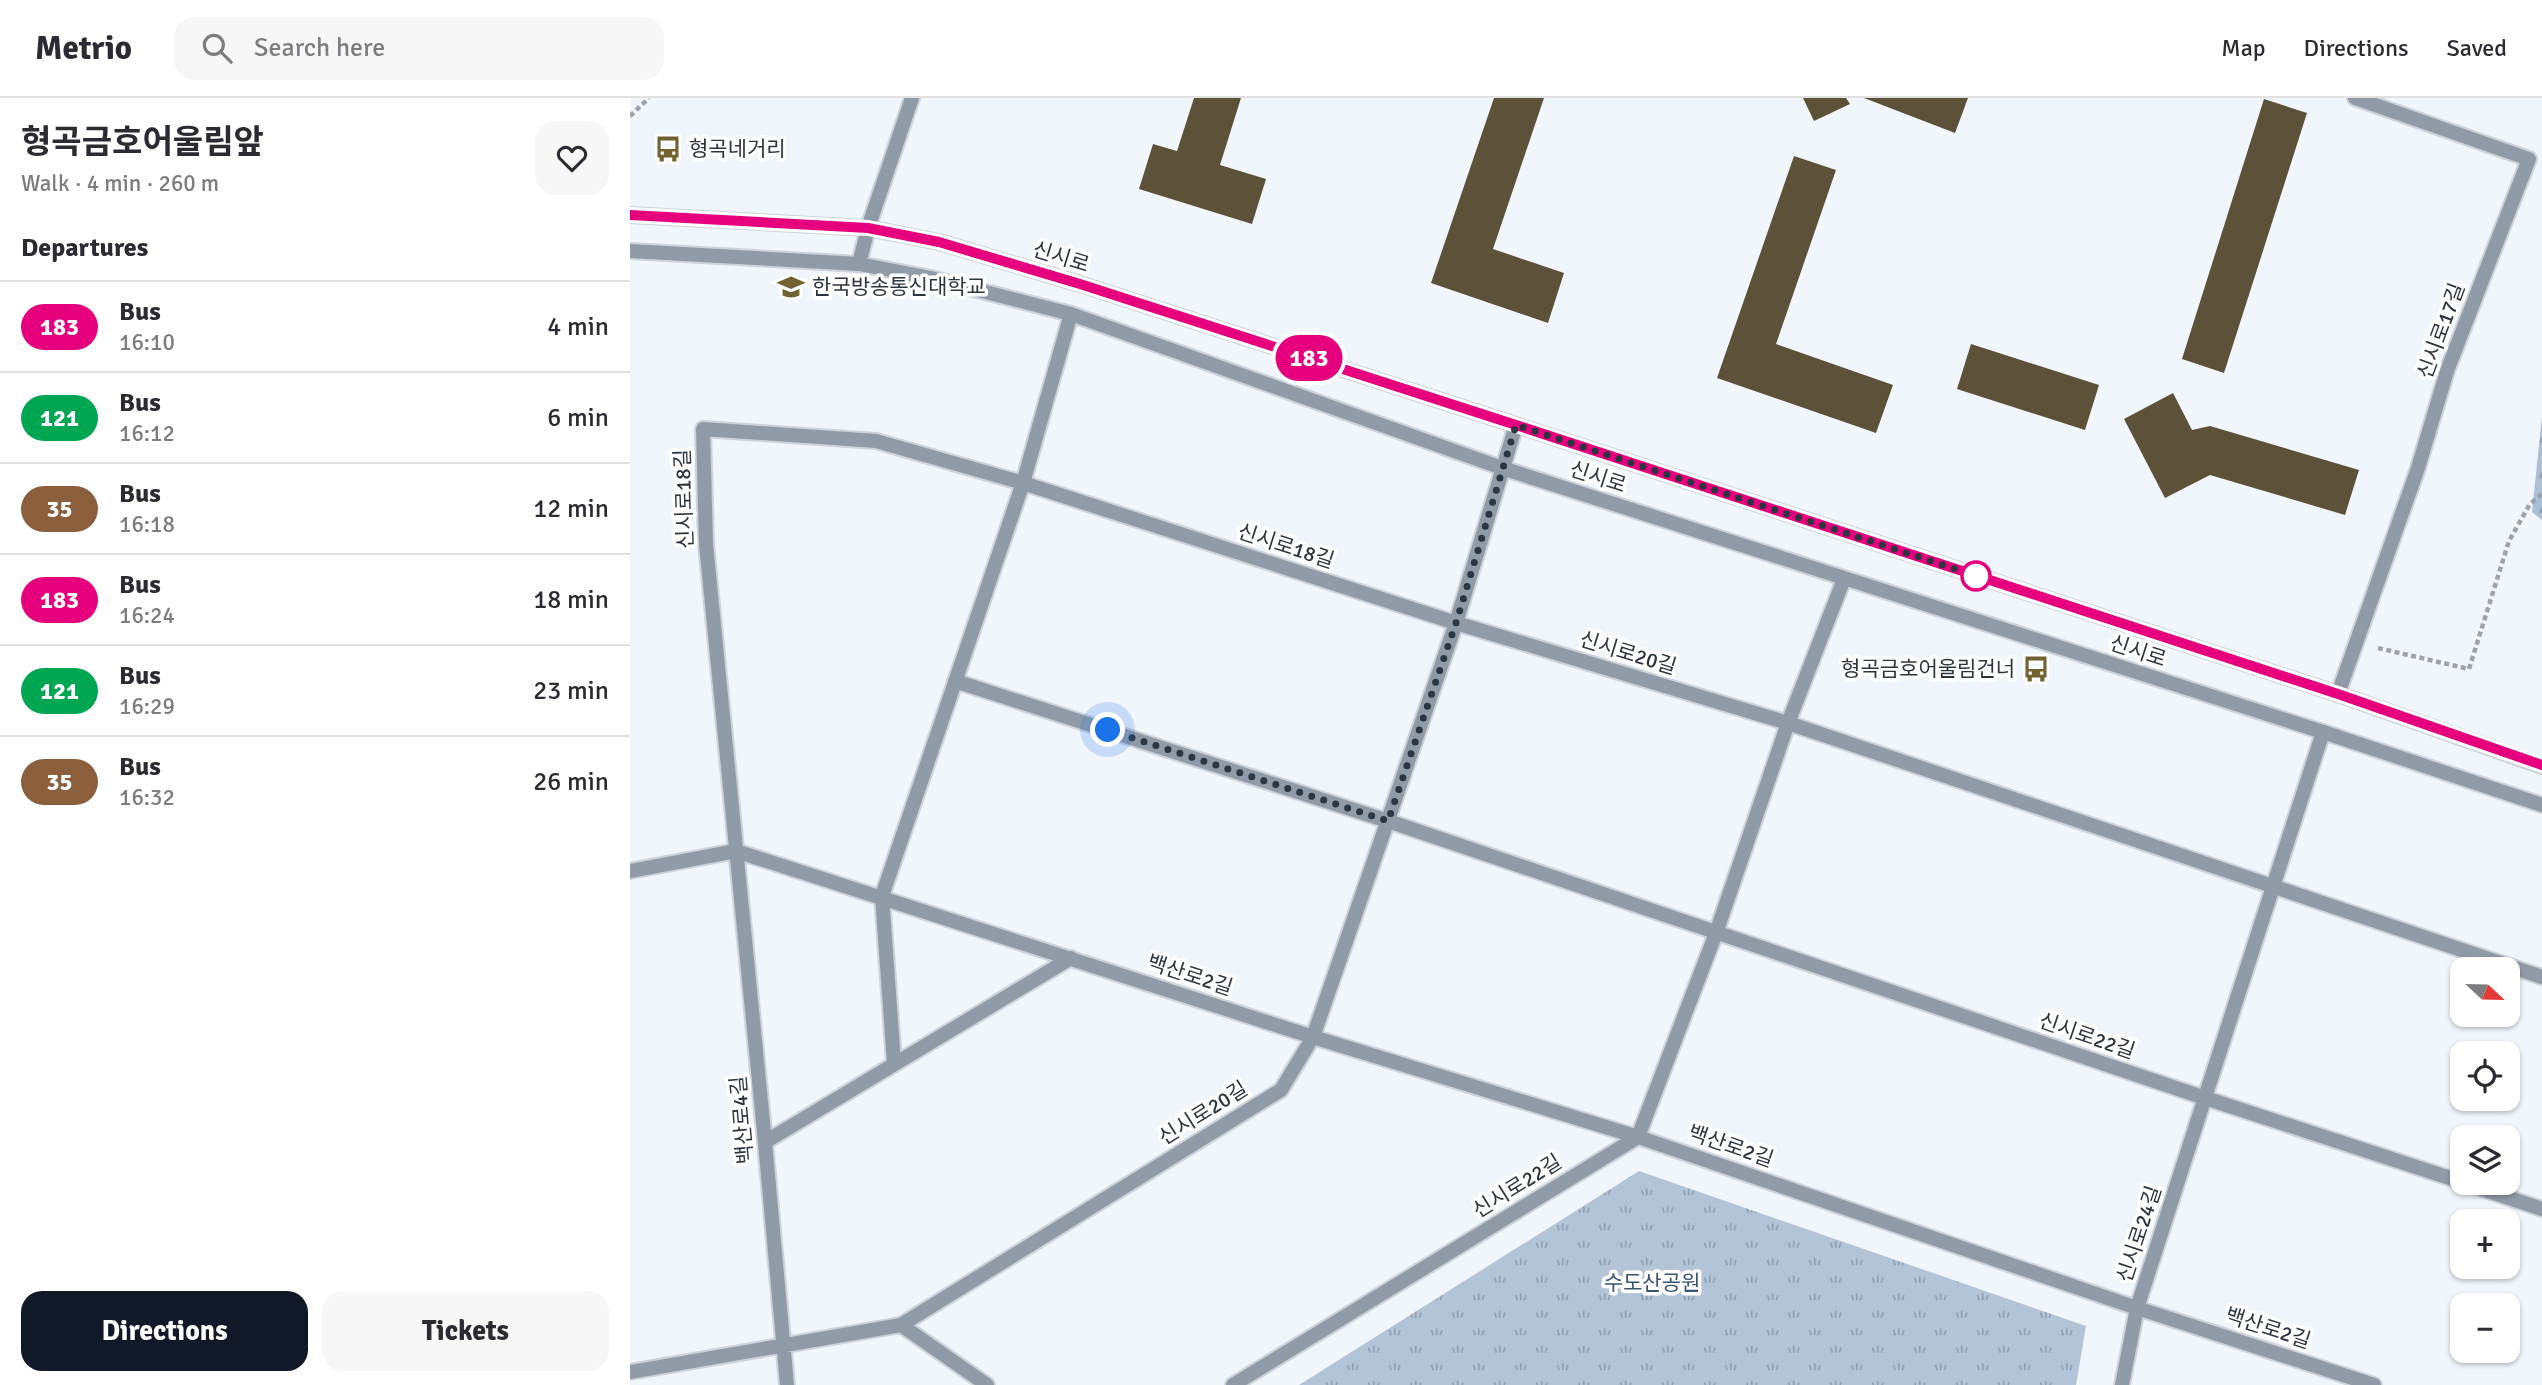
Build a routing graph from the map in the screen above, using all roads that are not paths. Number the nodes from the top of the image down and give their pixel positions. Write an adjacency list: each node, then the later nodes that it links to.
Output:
1 (912, 98): 4 (street)
2 (2355, 98): 14 (street, 신시로17길)
3 (630, 215): 4 (street, 신시로)
4 (868, 228): 6 (street); 8 (street, 신시로)
5 (630, 251): 6 (street, 신시로)
6 (859, 264): 7 (street, 신시로)
7 (1071, 314): 9 (street, 신시로); 10 (street)
8 (1516, 425): 9 (street, 신시로20길); 14 (street, 신시로)
9 (1502, 468): 11 (street, 신시로); 12 (street, 신시로20길)
10 (1023, 483): 12 (street, 신시로18길); 13 (street); 20 (street, 신시로18길)
11 (1844, 579): 15 (street); 16 (street, 신시로)
12 (1456, 623): 15 (street, 신시로20길); 19 (street, 신시로20길)
13 (956, 681): 19 (street); 23 (street)
14 (2338, 694): 17 (street, 신시로)
15 (1788, 723): 22 (street); 24 (street)
16 (2323, 732): 18 (street, 신시로); 22 (street, 신시로24길)
17 (2542, 765)
18 (2542, 805)
19 (1388, 821): 24 (street); 27 (street, 신시로20길)
20 (736, 851): 21 (street, 백산로2길); 23 (street, 백산로2길); 31 (street, 백산로4길)
21 (630, 871)
22 (2273, 887): 26 (street); 29 (street, 신시로24길)
23 (881, 896): 25 (street, 백산로2길); 28 (street)
24 (1716, 933): 29 (street, 신시로22길); 30 (street)
25 (1070, 958): 27 (street, 백산로2길); 28 (street)
26 (2542, 977)
27 (1313, 1037): 30 (street, 백산로2길); 36 (street, 신시로20길)
28 (894, 1063): 31 (street)
29 (2205, 1098): 32 (street); 35 (street, 신시로24길)
30 (1638, 1137): 35 (street, 백산로2길); 41 (street, 신시로22길)
31 (765, 1142): 37 (street, 백산로4길)
32 (2450, 1179)
33 (2499, 1195): 34 (street)
34 (2542, 1209)
35 (2137, 1308): 42 (street, 신시로24길); 43 (street, 백산로2길)
36 (901, 1325): 37 (street, 신시로20길); 40 (street)
37 (783, 1345): 38 (street, 신시로20길); 39 (street, 백산로4길)
38 (630, 1372)
39 (787, 1385)
40 (987, 1385)
41 (1233, 1385)
42 (2122, 1385)
43 (2374, 1385)

